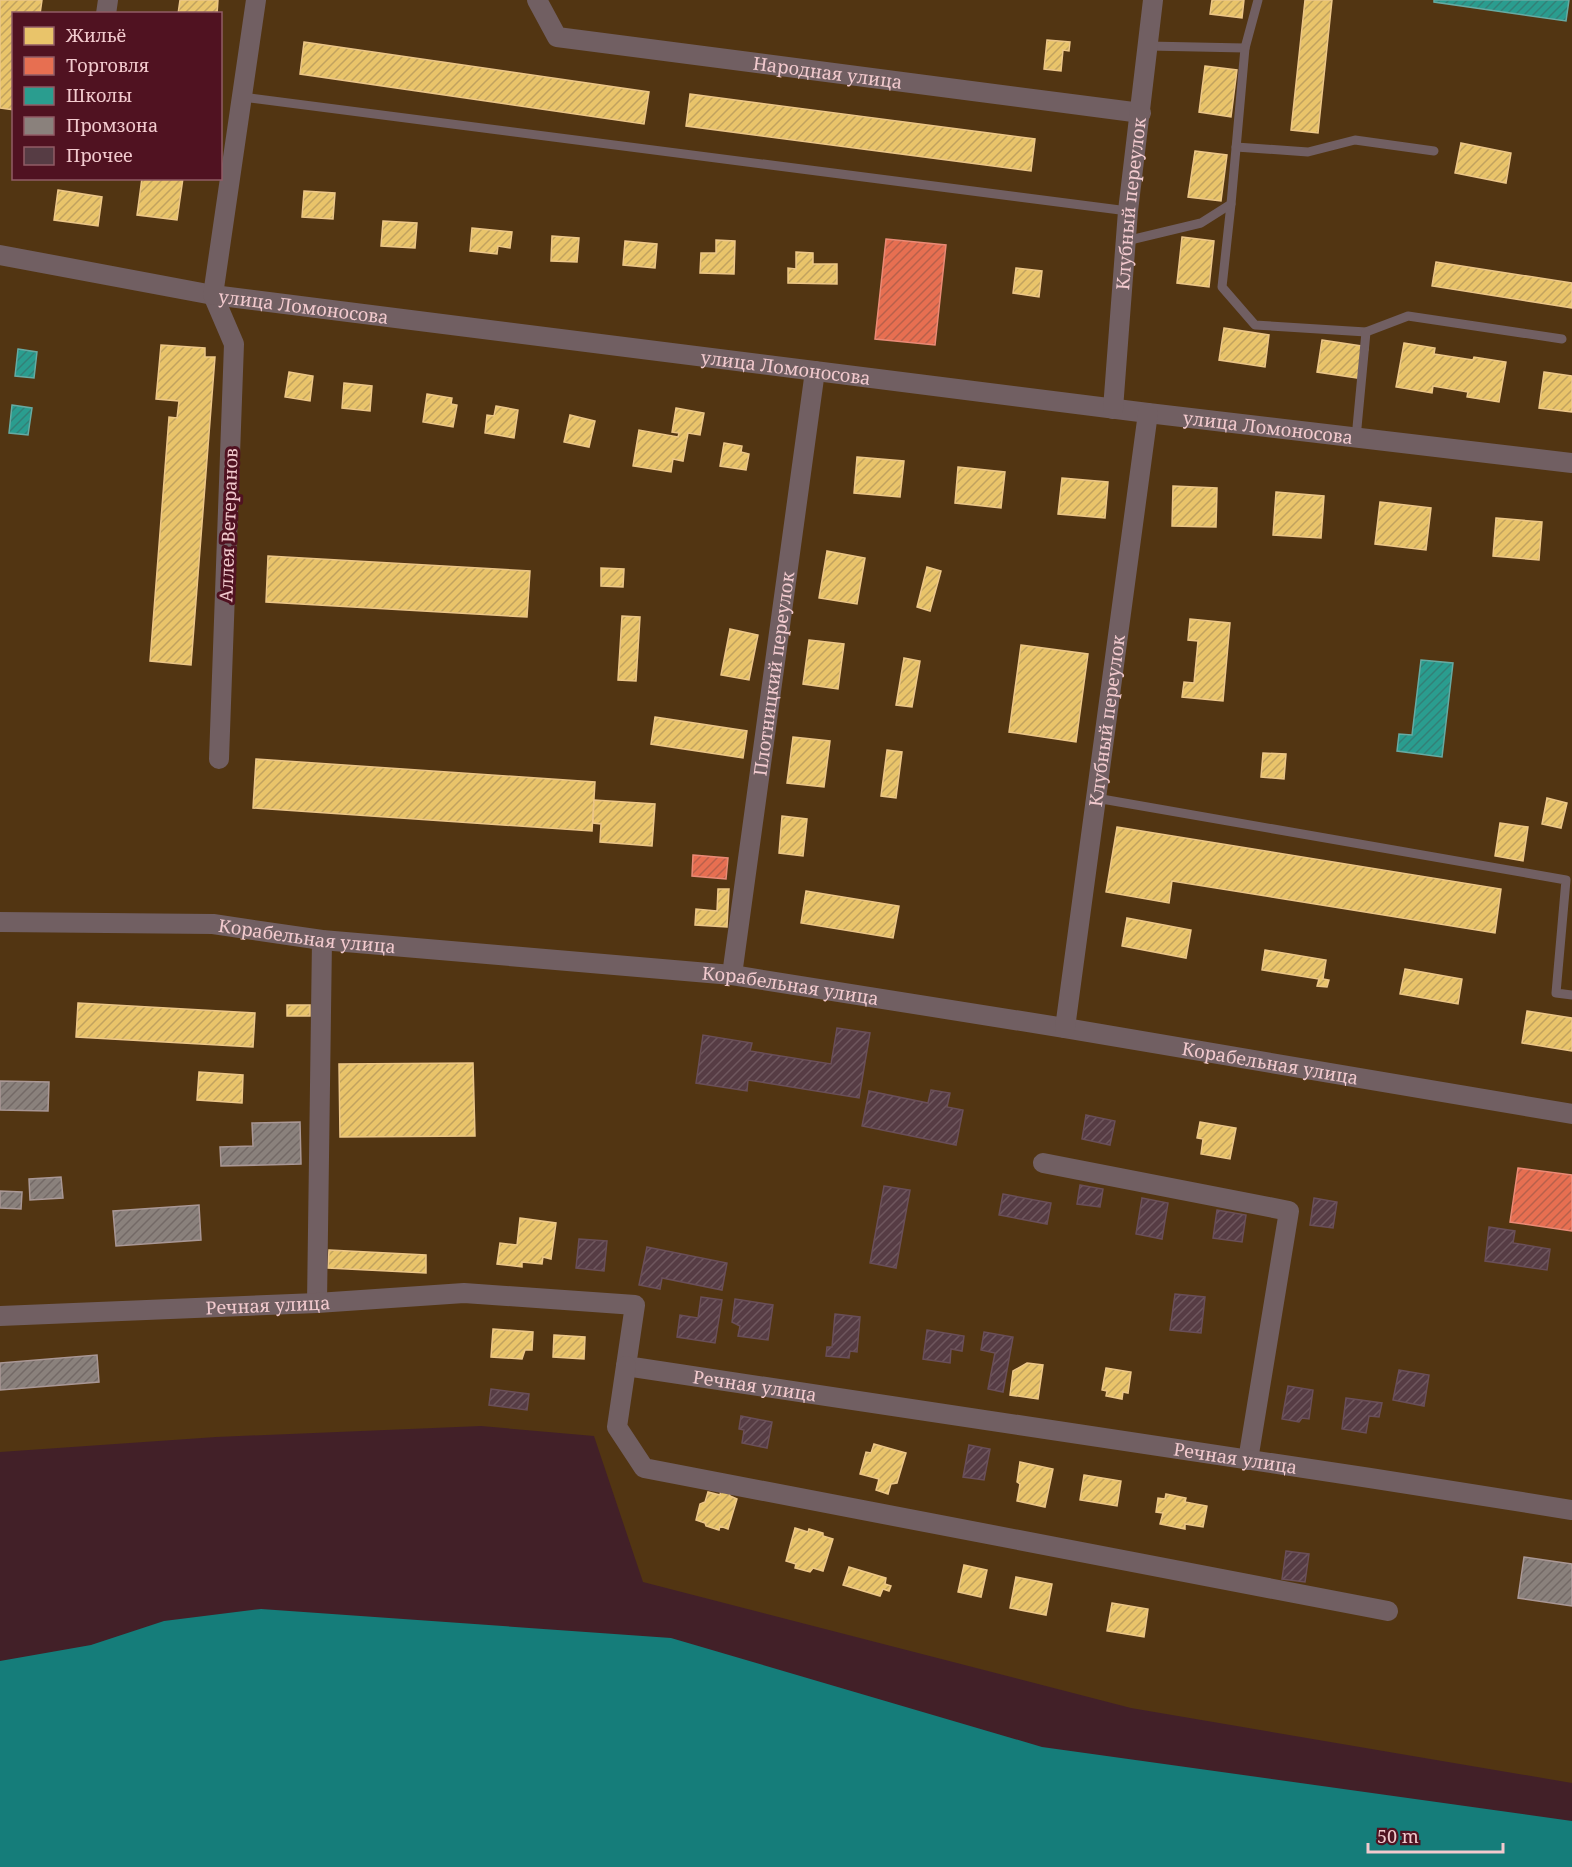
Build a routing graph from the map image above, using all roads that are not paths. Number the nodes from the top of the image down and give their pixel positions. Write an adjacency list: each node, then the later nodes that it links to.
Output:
1 (256, 0): 7 (street)
2 (537, 0): 8 (street, Народная улица)
3 (1153, 0): 5 (street, Клубный переулок)
4 (1258, 0): 6 (lane)
5 (1148, 46): 6 (lane); 8 (street, Клубный переулок)
6 (1245, 48): 9 (lane)
7 (242, 98): 12 (lane); 15 (street)
8 (1141, 113): 12 (street, Клубный переулок)
9 (1236, 147): 10 (lane); 11 (lane)
10 (1434, 151)
11 (1231, 204): 13 (lane); 16 (lane)
12 (1128, 211): 13 (street, Клубный переулок)
13 (1126, 241): 19 (street, Клубный переулок)
14 (0, 255): 15 (street, улица Ломоносова)
15 (213, 295): 18 (street, улица Ломоносова); 23 (street, Аллея Ветеранов)
16 (1366, 332): 17 (lane); 21 (lane)
17 (1563, 339)
18 (815, 371): 19 (street, улица Ломоносова); 27 (street, Плотницкий переулок)
19 (1113, 409): 20 (street, улица Ломоносова)
20 (1148, 414): 21 (street, улица Ломоносова); 24 (street, Клубный переулок)
21 (1356, 438): 22 (street, улица Ломоносова)
22 (1572, 463)
23 (219, 759)
24 (1096, 798): 28 (lane); 29 (street, Клубный переулок)
25 (0, 922): 26 (street, Корабельная улица)
26 (322, 940): 27 (street, Корабельная улица); 32 (street)
27 (732, 975): 29 (street, Корабельная улица)
28 (1572, 995)
29 (1065, 1028): 30 (street, Корабельная улица)
30 (1572, 1114)
31 (1043, 1163): 35 (street)
32 (317, 1303): 33 (street, Речная улица); 34 (street, Речная улица)
33 (0, 1316)
34 (626, 1366): 35 (street, Речная улица); 37 (street)
35 (1248, 1460): 36 (street, Речная улица)
36 (1572, 1510)
37 (1388, 1611)

